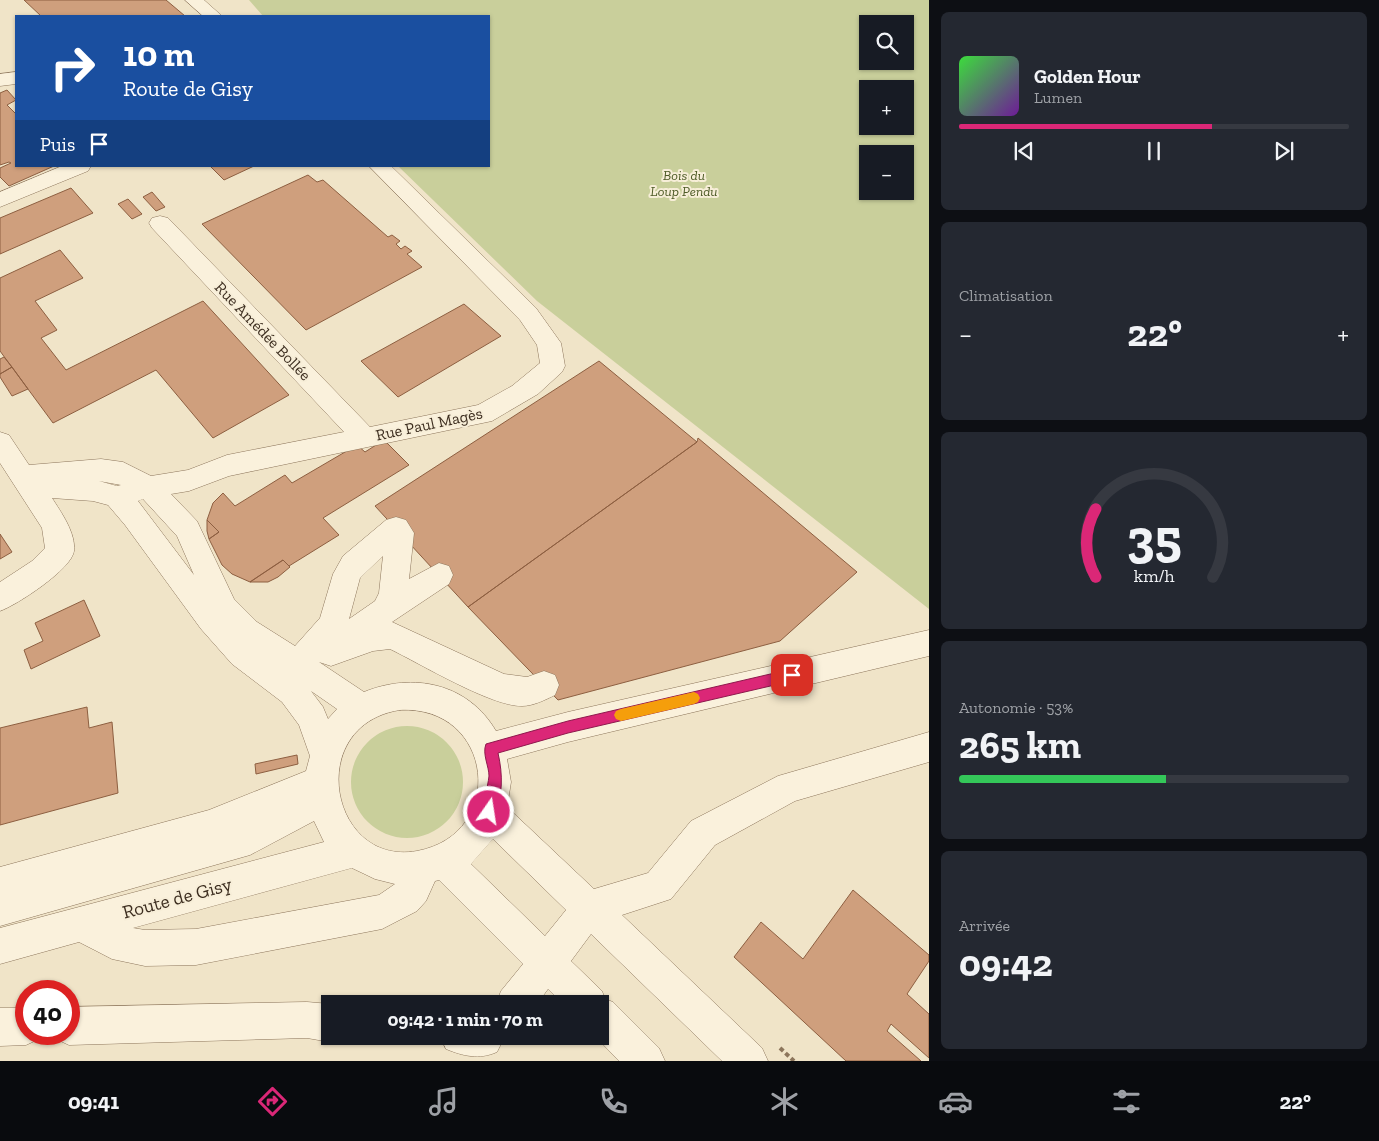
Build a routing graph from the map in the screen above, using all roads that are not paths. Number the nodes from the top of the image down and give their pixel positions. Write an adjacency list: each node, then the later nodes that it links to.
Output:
1 (194, 0): 2 (street)
2 (211, 15)
3 (15, 78): 4 (street)
4 (0, 80)
5 (79, 167): 7 (street)
6 (380, 167): 9 (street, Rue Paul Magès)
7 (0, 200)
8 (160, 223): 9 (street, Rue Amédée Bollée)
9 (366, 438): 12 (street, Rue Paul Magès)
10 (0, 442): 11 (street)
11 (23, 476): 12 (street); 13 (street); 15 (street)
12 (148, 487): 13 (street, Rue Paul Magès); 18 (street)
13 (117, 496): 18 (street)
14 (439, 575): 16 (street)
15 (0, 598)
16 (386, 610): 18 (street); 18 (street)
17 (929, 643): 22 (street)
18 (309, 670): 19 (street); 20 (street); 23 (street)
19 (544, 685)
20 (363, 709): 22 (street); 23 (street)
21 (929, 747): 28 (street)
22 (491, 748): 24 (street)
23 (322, 778): 25 (street); 27 (street); 29 (street)
24 (489, 812): 26 (street); 28 (street)
25 (354, 851): 26 (street); 30 (street, Route de Gisy)
26 (434, 862): 30 (street); 32 (street)
27 (0, 884)
28 (591, 907): 32 (street); 41 (street)
29 (0, 909)
30 (82, 924): 31 (street, Route de Gisy)
31 (0, 946)
32 (548, 964): 33 (street); 34 (street)
33 (522, 995)
34 (579, 995)
35 (321, 1022): 38 (street)
36 (609, 1024): 40 (street)
37 (15, 1026): 39 (street)
38 (80, 1026)
39 (0, 1027)
40 (646, 1061)
41 (749, 1061)

